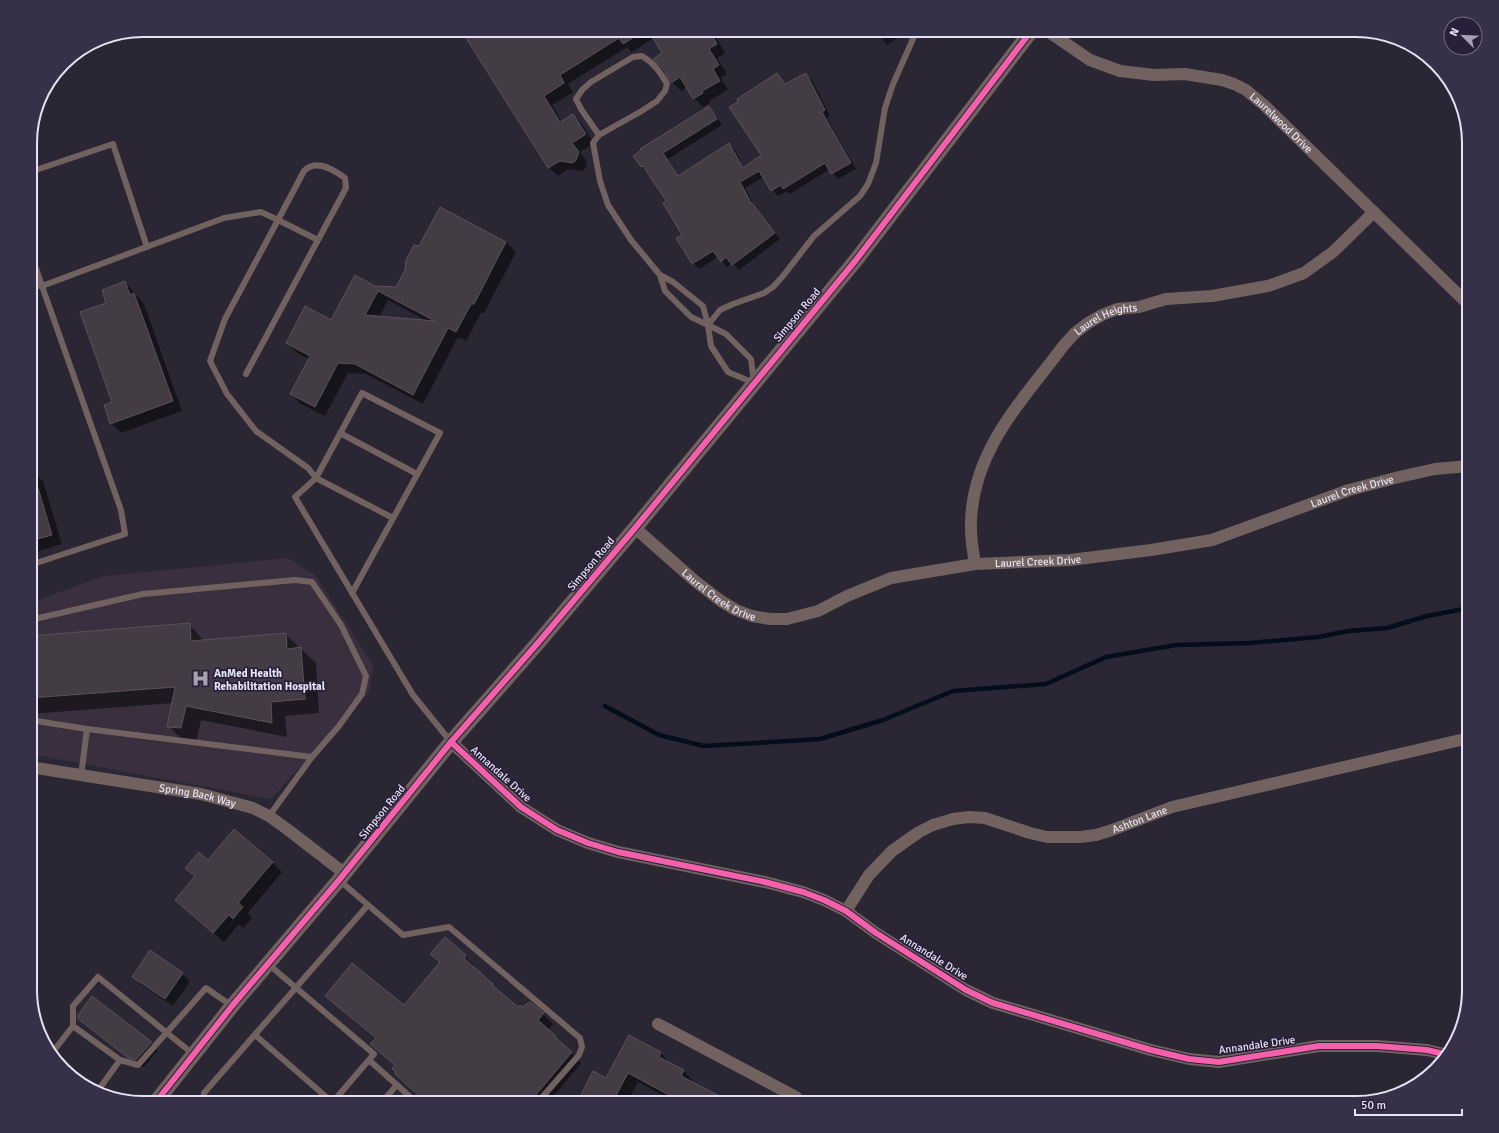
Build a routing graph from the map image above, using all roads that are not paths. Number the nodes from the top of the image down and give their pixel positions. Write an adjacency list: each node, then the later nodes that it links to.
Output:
1 (913, 37): 15 (lane)
2 (1027, 37): 17 (street, Simpson Road)
3 (1056, 37): 6 (street, Laurelwood Drive)
4 (599, 134): 4 (lane); 11 (lane)
5 (37, 170): 9 (lane)
6 (1374, 212): 14 (street, Laurelwood Drive); 25 (street, Laurel Heights)
7 (278, 220): 8 (lane); 8 (lane); 9 (lane); 21 (lane)
8 (318, 240): 16 (lane)
9 (148, 247): 13 (lane)
10 (37, 271): 13 (lane)
11 (660, 275): 15 (lane); 15 (lane)
12 (37, 286): 13 (lane)
13 (42, 286): 24 (lane)
14 (1462, 298)
15 (708, 325): 17 (lane); 17 (lane)
16 (246, 374)
17 (754, 383): 23 (street, Simpson Road)
18 (340, 433): 20 (lane); 20 (lane); 21 (lane)
19 (1462, 467): 25 (street, Laurel Creek Drive)
20 (417, 474): 22 (lane)
21 (316, 478): 22 (lane); 26 (lane)
22 (393, 518): 26 (lane)
23 (635, 528): 25 (street, Laurel Creek Drive); 31 (street, Simpson Road)
24 (37, 563)
25 (975, 564)
26 (352, 593): 31 (lane)
27 (37, 618): 32 (lane)
28 (37, 721): 29 (lane)
29 (87, 729): 32 (lane); 34 (lane)
30 (1462, 740): 38 (street, Ashton Lane)
31 (451, 742): 36 (street, Simpson Road); 38 (street, Annandale Drive)
32 (312, 758): 35 (lane)
33 (37, 768): 34 (street, Spring Back Way)
34 (81, 776): 35 (street, Spring Back Way)
35 (269, 816): 36 (street, Spring Back Way)
36 (342, 877): 37 (lane); 39 (street, Simpson Road)
37 (368, 905): 40 (lane); 59 (lane)
38 (846, 912): 47 (street, Annandale Drive)
39 (268, 964): 40 (lane); 41 (street, Simpson Road)
40 (296, 988): 45 (lane); 50 (lane)
41 (232, 1006): 44 (lane); 48 (street, Simpson Road)
42 (658, 1024): 60 (street)
43 (73, 1026): 44 (lane); 46 (lane); 49 (lane)
44 (167, 1032): 48 (lane); 49 (lane)
45 (254, 1035): 54 (lane); 55 (lane)
46 (55, 1049)
47 (1441, 1053)
48 (194, 1055): 53 (street, Simpson Road)
49 (120, 1060): 52 (lane)
50 (369, 1060): 51 (lane); 56 (lane)
51 (397, 1085): 57 (lane); 58 (lane)
52 (101, 1087)
53 (161, 1096)
54 (204, 1096)
55 (324, 1096)
56 (338, 1096)
57 (387, 1096)
58 (409, 1096)
59 (543, 1096)
60 (794, 1096)

